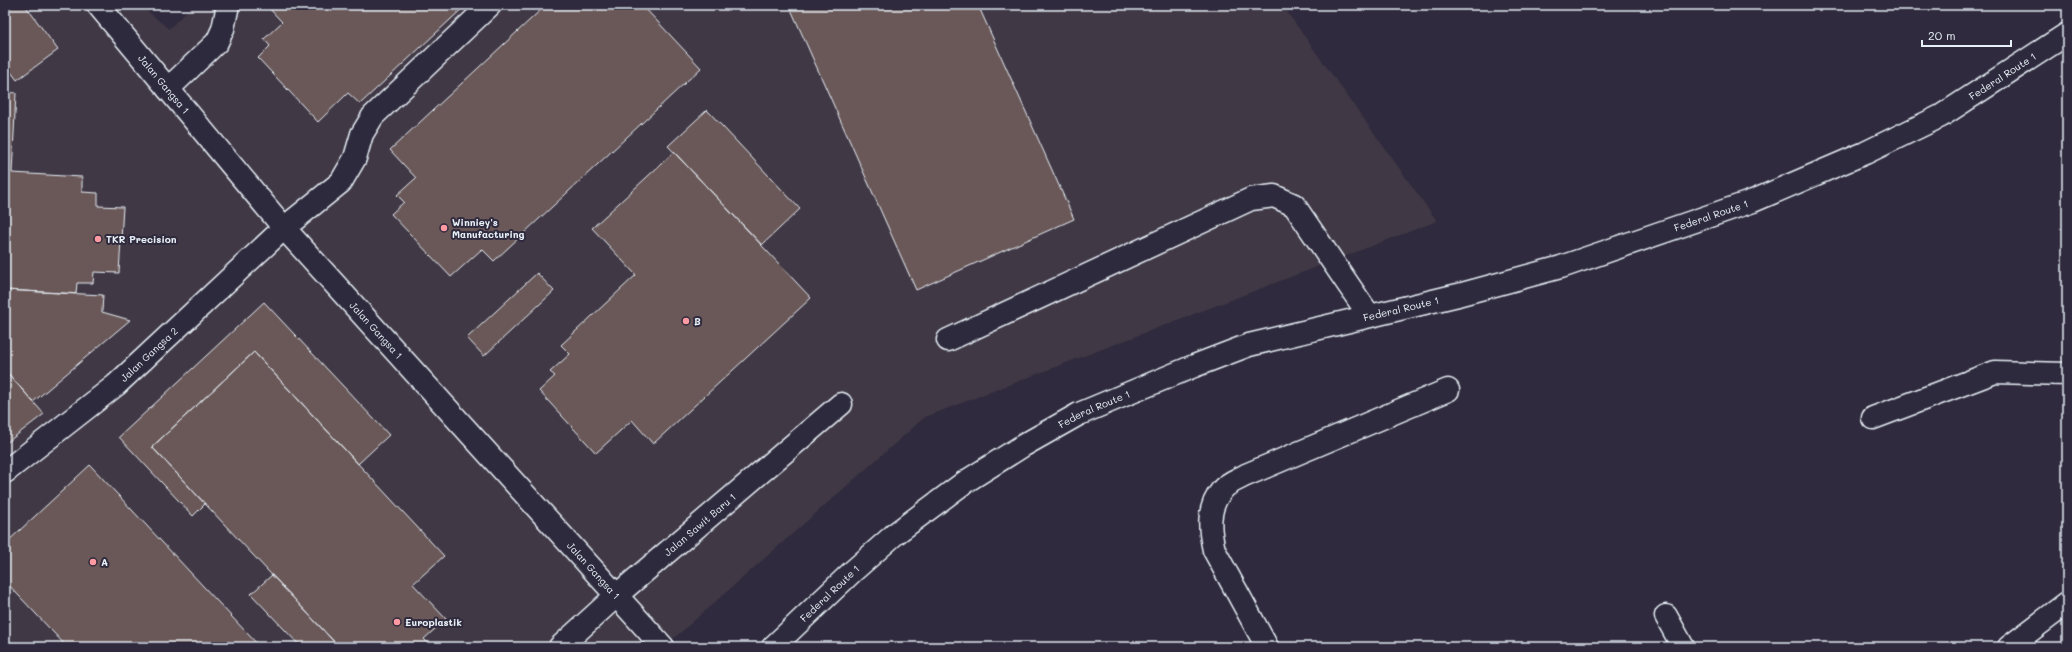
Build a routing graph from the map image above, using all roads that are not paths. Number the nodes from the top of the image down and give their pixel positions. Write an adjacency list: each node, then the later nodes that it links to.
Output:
1 (98, 5): 5 (main road, Jalan Gangsa 1)
2 (228, 5): 5 (main road)
3 (490, 5): 6 (main road, Jalan Gangsa 2)
4 (2067, 34): 7 (main road, Federal Route 1)
5 (168, 89): 6 (main road, Jalan Gangsa 1)
6 (284, 228): 13 (main road, Jalan Gangsa 2); 14 (main road, Jalan Gangsa 1)
7 (1369, 315): 8 (main road); 19 (main road, Federal Route 1)
8 (948, 340)
9 (2067, 374): 12 (main road)
10 (1448, 390): 20 (main road)
11 (841, 404): 14 (main road, Jalan Sawit Baru 1)
12 (1874, 418)
13 (5, 472)
14 (617, 595): 17 (main road, Jalan Sawit Baru 1); 18 (main road, Jalan Gangsa 1)
15 (2067, 604): 22 (main road)
16 (1666, 616): 21 (main road)
17 (560, 647)
18 (663, 647)
19 (773, 647)
20 (1267, 647)
21 (1683, 647)
22 (2009, 647)

